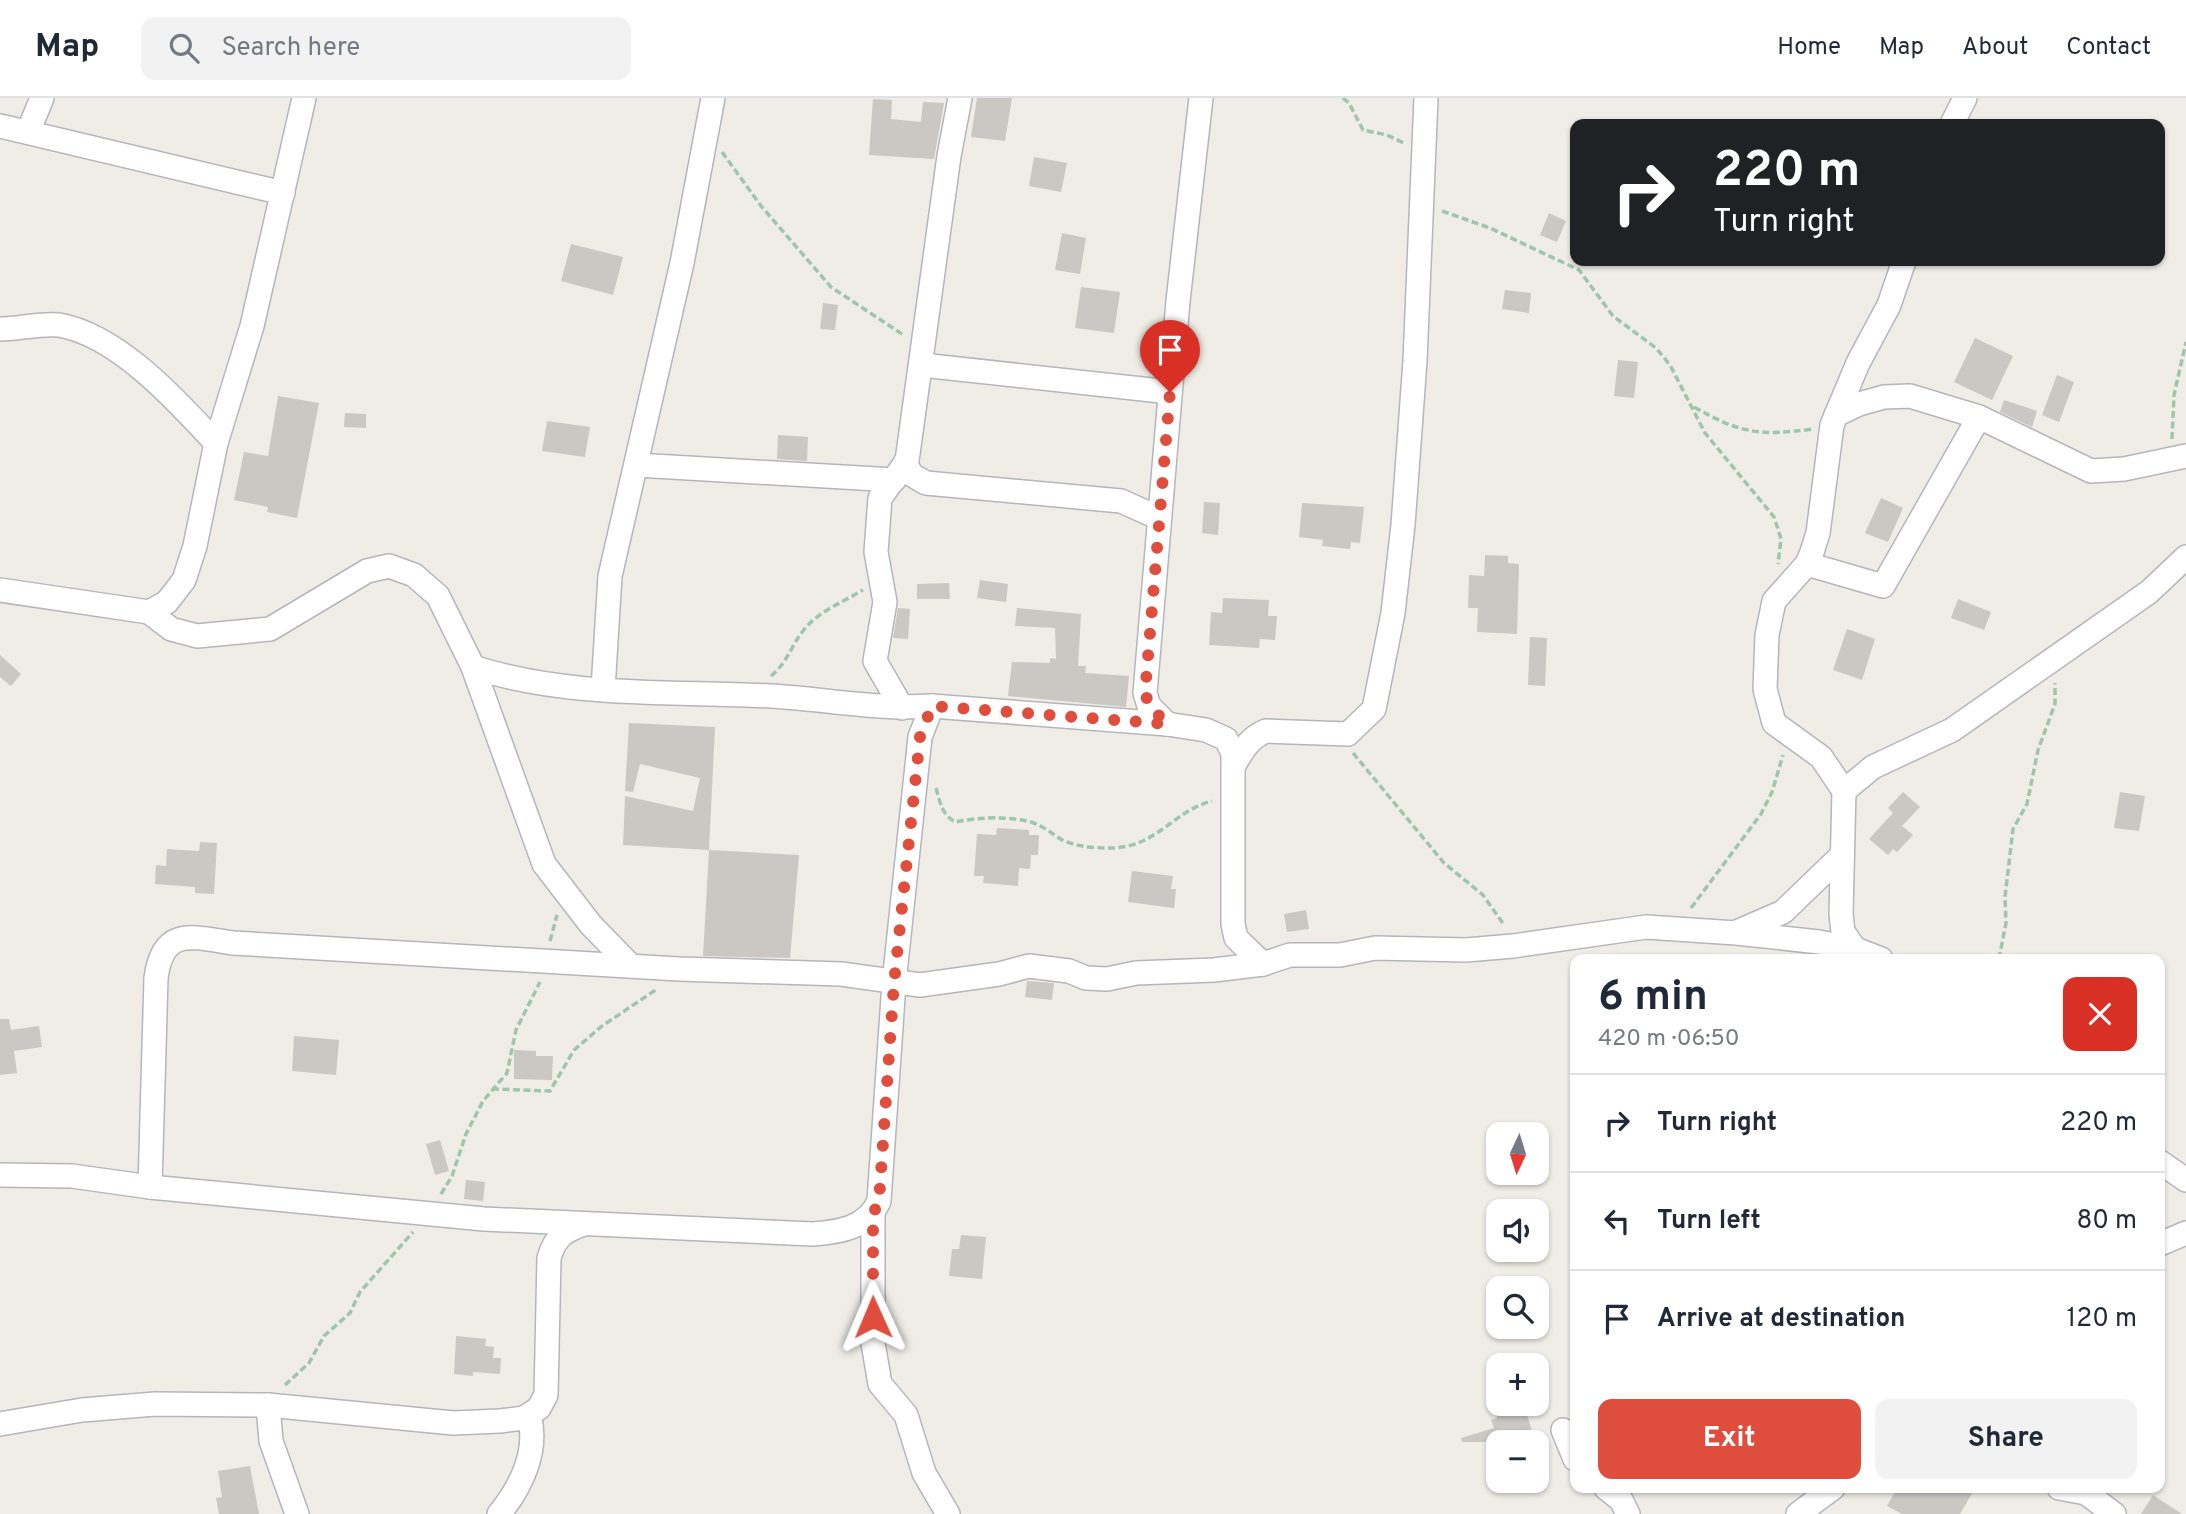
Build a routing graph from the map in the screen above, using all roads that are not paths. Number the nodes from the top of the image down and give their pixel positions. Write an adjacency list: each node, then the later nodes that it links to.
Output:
1 (42, 98): 10 (street)
2 (304, 98): 11 (street)
3 (713, 98): 20 (street)
4 (960, 98): 14 (street)
5 (1201, 98): 15 (street)
6 (1426, 98): 32 (street)
7 (1965, 98): 8 (street)
8 (1954, 119)
9 (0, 126): 10 (street)
10 (28, 132): 11 (street)
11 (283, 193): 18 (street)
12 (1902, 266): 17 (street)
13 (0, 329): 18 (street)
14 (923, 356): 15 (street); 21 (street)
15 (1170, 392): 22 (street)
16 (1979, 417): 17 (street); 19 (street); 24 (street)
17 (1834, 420): 24 (street)
18 (216, 443): 26 (street)
19 (2179, 457)
20 (637, 465): 21 (street); 28 (street)
21 (899, 472): 22 (street); 30 (street)
22 (1159, 518): 31 (street)
23 (2186, 557): 33 (street)
24 (1807, 564): 33 (street)
25 (0, 590): 26 (street)
26 (149, 612): 27 (street)
27 (473, 667): 28 (street); 38 (street)
28 (603, 689): 30 (street)
29 (932, 706): 30 (street); 31 (street); 40 (street)
30 (902, 708)
31 (1167, 724): 32 (street)
32 (1234, 765): 39 (street)
33 (1844, 791): 34 (street)
34 (1842, 855): 35 (street); 36 (street)
35 (1736, 933): 36 (street); 39 (street)
36 (1855, 949): 37 (street)
37 (1868, 954)
38 (629, 964): 40 (street); 44 (street)
39 (1263, 964): 40 (street)
40 (894, 983): 45 (street)
41 (2165, 1165): 43 (street)
42 (0, 1175): 44 (street)
43 (2186, 1180)
44 (150, 1187): 46 (street)
45 (873, 1214): 46 (street); 59 (street)
46 (586, 1223): 50 (street)
47 (2186, 1233): 48 (street)
48 (2165, 1242)
49 (272, 1405): 50 (street); 51 (street); 57 (street)
50 (529, 1415): 58 (street)
51 (0, 1424)
52 (1563, 1430): 53 (street)
53 (1570, 1447)
54 (1612, 1493): 60 (street)
55 (1826, 1493): 61 (street)
56 (2086, 1493): 62 (street)
57 (297, 1514)
58 (499, 1514)
59 (948, 1514)
60 (1628, 1514)
61 (1798, 1514)
62 (2114, 1514)

